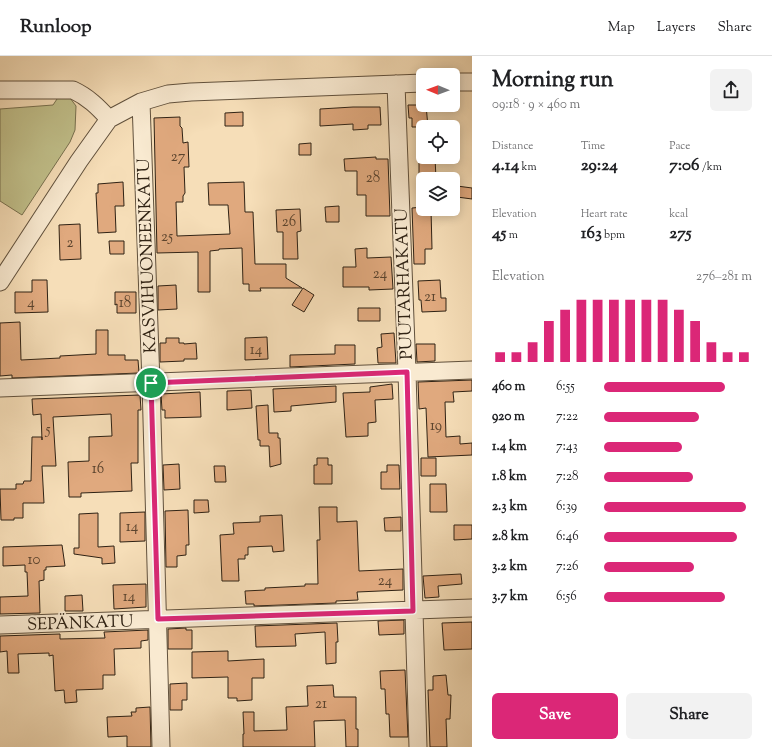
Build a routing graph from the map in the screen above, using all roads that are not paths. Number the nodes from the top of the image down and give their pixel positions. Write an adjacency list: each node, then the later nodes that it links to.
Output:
1 (460, 82): 2 (street)
2 (472, 82)
3 (416, 83): 4 (street)
4 (396, 84): 6 (street); 10 (street, PUUTARHAKATU)
5 (0, 90): 7 (street)
6 (141, 102): 7 (street); 11 (street, KASVIHUONEENKATU)
7 (108, 119): 8 (street)
8 (0, 282)
9 (472, 370): 10 (street)
10 (407, 372): 11 (street); 14 (street, PUUTARHAKATU)
11 (151, 383): 12 (street); 15 (street, KASVIHUONEENKATU)
12 (0, 388)
13 (472, 608): 14 (street, SEPÄNKATU)
14 (413, 611): 15 (street, SEPÄNKATU); 18 (street, PUUTARHAKATU)
15 (158, 619): 16 (street, SEPÄNKATU); 17 (street, KASVIHUONEENKATU)
16 (0, 625)
17 (161, 747)
18 (418, 747)

